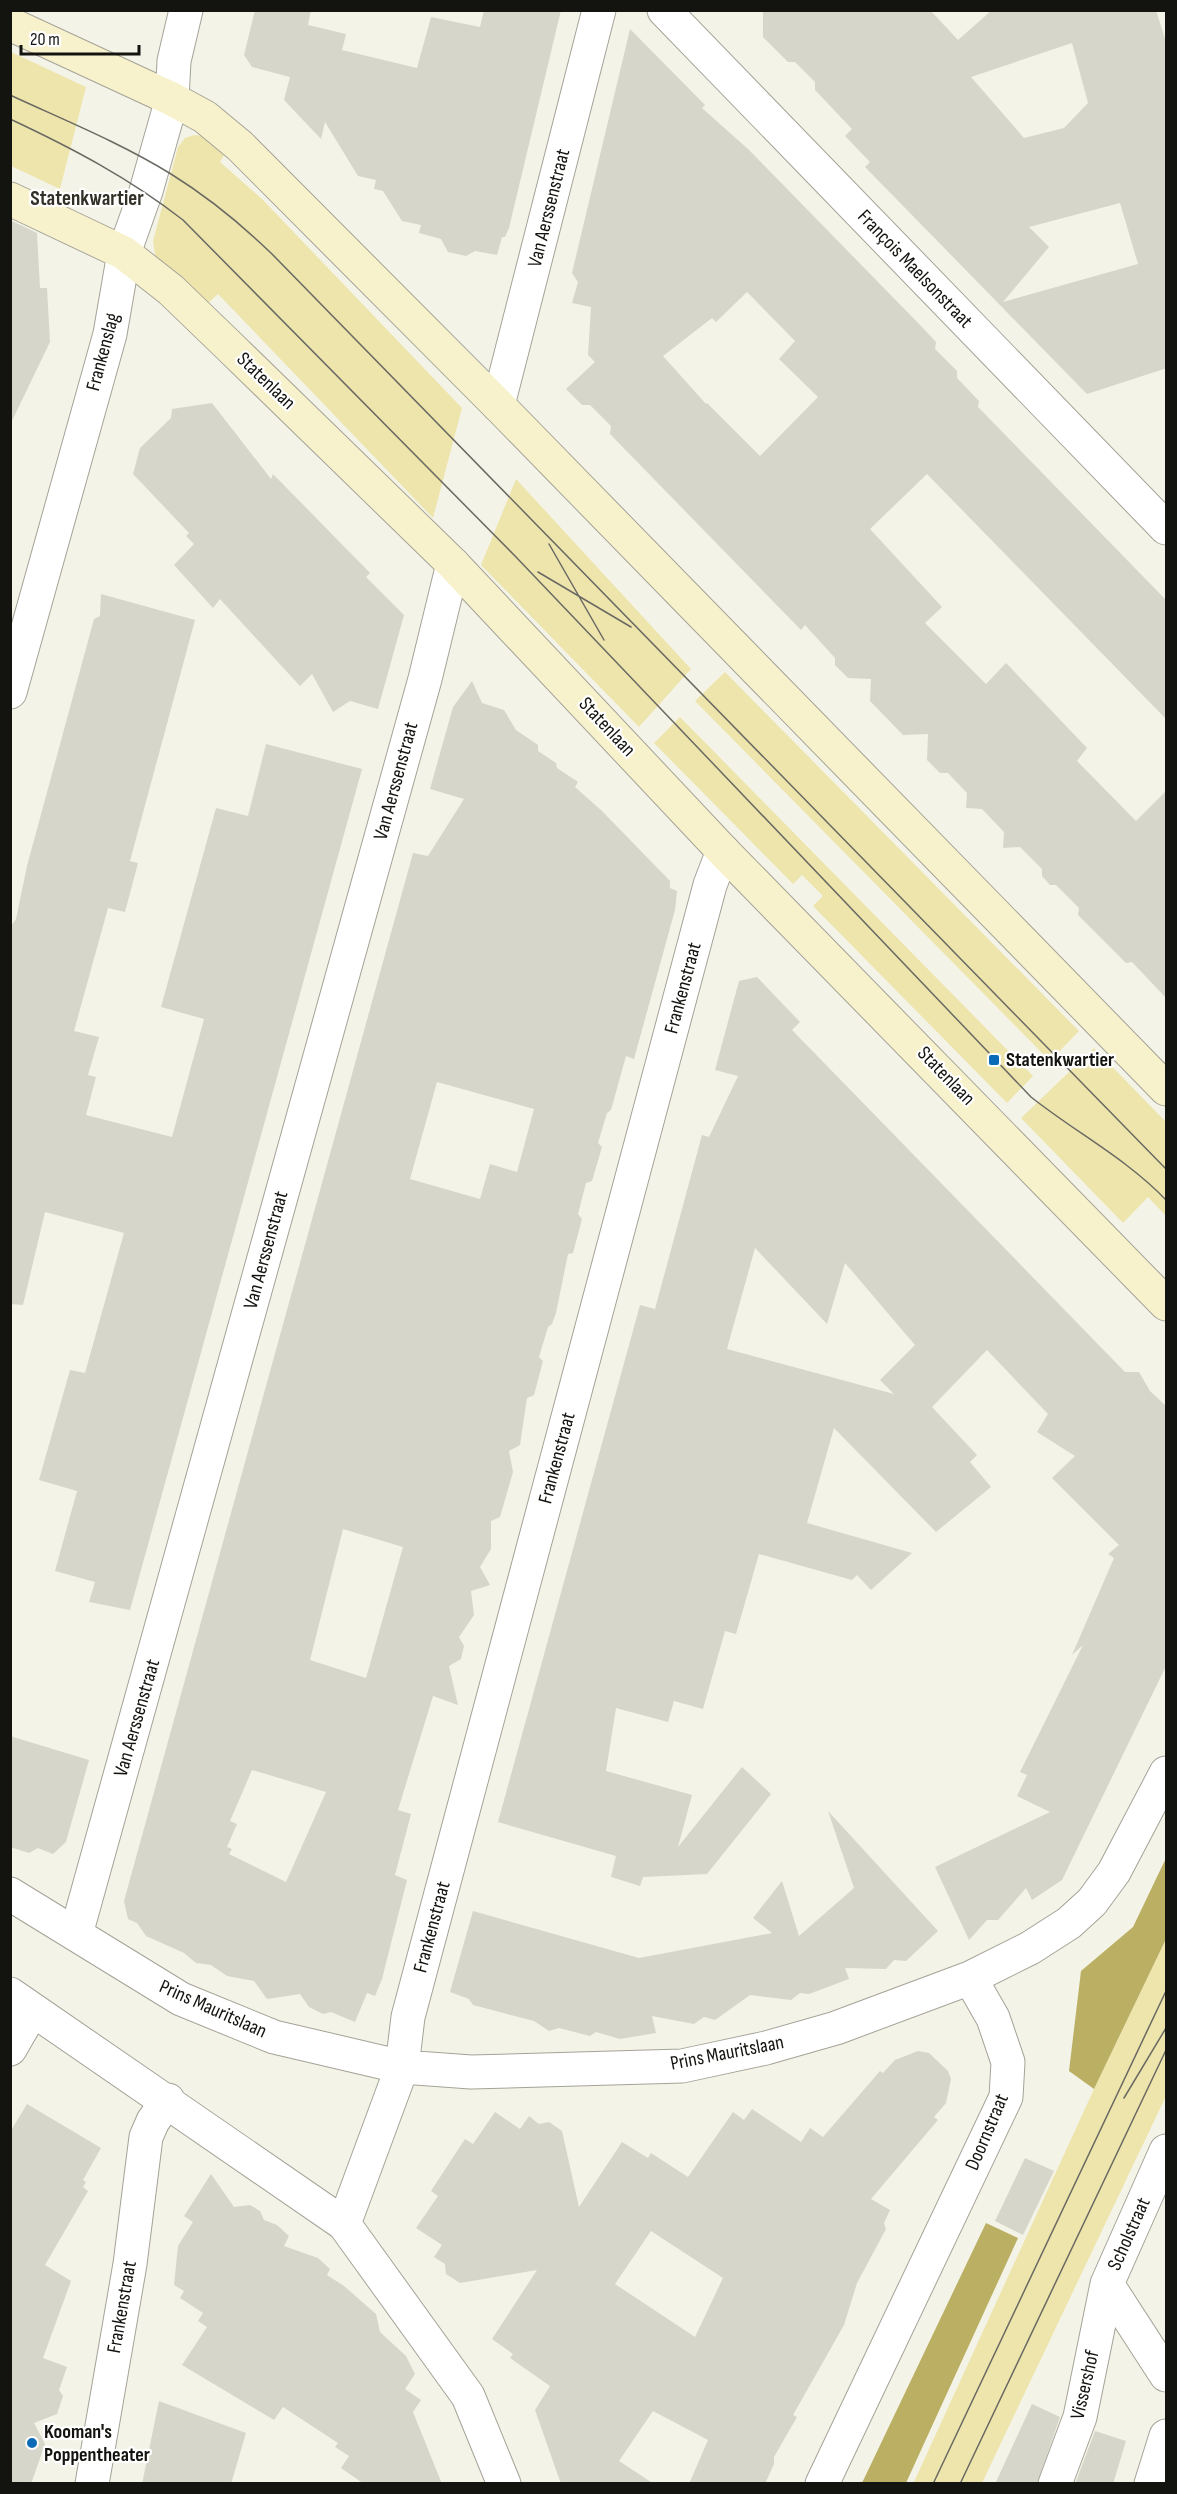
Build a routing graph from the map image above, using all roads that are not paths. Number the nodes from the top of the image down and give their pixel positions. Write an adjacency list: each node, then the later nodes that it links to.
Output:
1 (186, 10): 5 (street, Frankenslag)
2 (599, 10): 8 (street, Van Aerssenstraat)
3 (664, 10): 9 (street, François Maelsonstraat)
4 (10, 24): 5 (street)
5 (172, 99): 7 (street, Frankenslag); 8 (street)
6 (10, 199): 7 (street, Statenlaan)
7 (124, 253): 10 (street, Statenlaan); 11 (street, Frankenslag)
8 (498, 405): 14 (street)
9 (1167, 528)
10 (453, 564): 13 (street, Statenlaan); 18 (street, Van Aerssenstraat)
11 (19, 629): 12 (street, Frankenslag)
12 (10, 692)
13 (723, 851): 15 (street, Statenlaan); 22 (street, Frankenstraat)
14 (1167, 1089)
15 (1167, 1304)
16 (1167, 1773): 19 (street)
17 (10, 1894): 18 (street, Prins Mauritslaan)
18 (76, 1934): 22 (street, Prins Mauritslaan)
19 (970, 1978): 22 (street, Prins Mauritslaan); 31 (street, Doornstraat)
20 (21, 2003): 21 (street); 23 (street)
21 (10, 2049)
22 (402, 2067): 25 (street)
23 (168, 2100): 25 (street); 29 (street, Frankenstraat)
24 (1167, 2151): 26 (street, Scholstraat)
25 (344, 2224): 30 (street)
26 (1107, 2284): 27 (street, Scholstraat); 32 (street, Vissershof)
27 (1167, 2375)
28 (1167, 2436): 33 (street)
29 (92, 2484)
30 (504, 2484)
31 (822, 2484)
32 (1054, 2484)
33 (1151, 2484)

